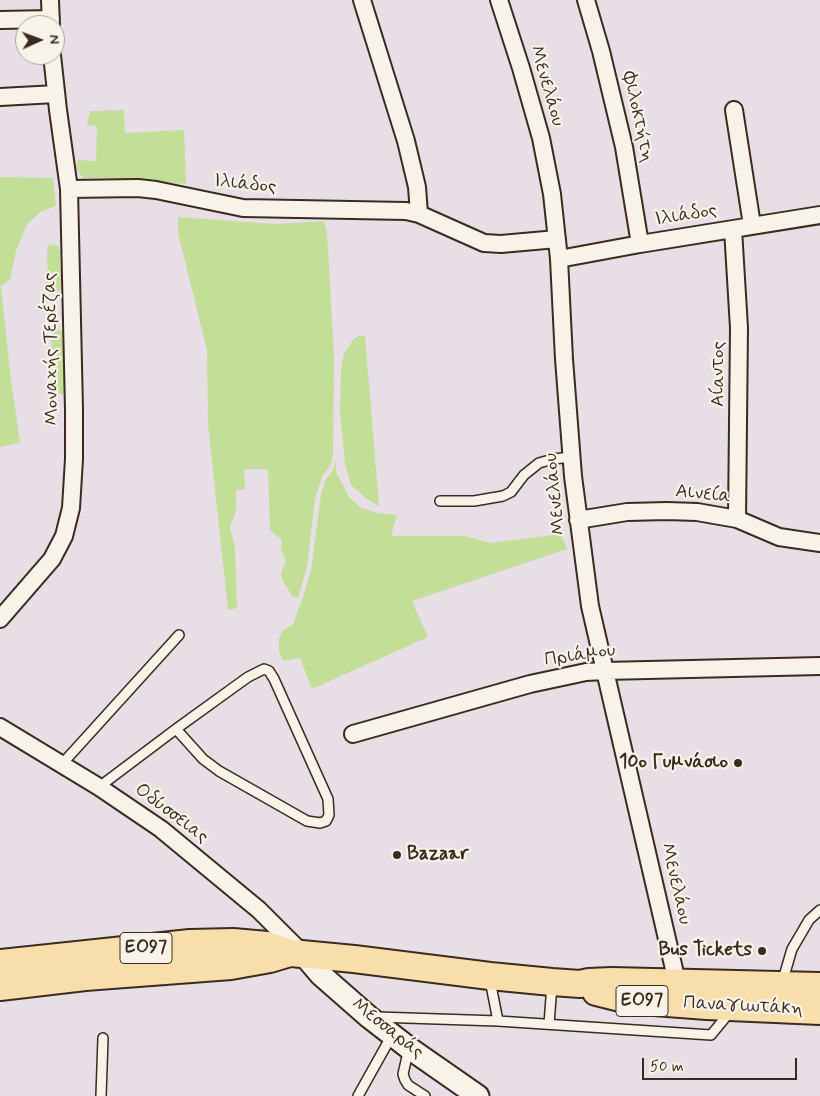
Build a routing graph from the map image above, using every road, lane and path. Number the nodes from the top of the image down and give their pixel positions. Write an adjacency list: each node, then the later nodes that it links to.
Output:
1 (50, 0): 5 (street)
2 (362, 0): 13 (street)
3 (499, 0): 17 (street, Μενελάου)
4 (586, 0): 18 (street, Φιλοκτήτη)
5 (51, 15)
6 (0, 20): 7 (street)
7 (15, 21)
8 (53, 65): 9 (street, Μοναχής Τερέζας)
9 (56, 94): 10 (street); 12 (street, Μοναχής Τερέζας)
10 (0, 97)
11 (734, 110): 15 (street)
12 (69, 188): 13 (street, Ιλιάδος); 25 (street, Μοναχής Τερέζας)
13 (419, 214): 17 (street, Ιλιάδος)
14 (820, 215): 15 (street, Ιλιάδος)
15 (752, 225): 16 (street, Ιλιάδος)
16 (733, 229): 18 (street, Ιλιάδος); 22 (street, Αίαντος)
17 (557, 239): 19 (street, Μενελάου)
18 (640, 244): 19 (street, Ιλιάδος)
19 (559, 259): 20 (street, Μενελάου)
20 (572, 457): 21 (lane); 23 (street, Μενελάου)
21 (440, 501)
22 (737, 519): 23 (street, Αινεία); 24 (street, Αινεία)
23 (578, 520): 28 (street, Μενελάου)
24 (820, 543)
25 (0, 619)
26 (179, 635): 32 (lane)
27 (820, 666): 28 (street, Πριάμου)
28 (605, 671): 31 (street, Πριάμου); 39 (street, Μενελάου)
29 (0, 727): 32 (street, Οδύσσειας)
30 (176, 729): 30 (lane); 33 (lane)
31 (353, 734)
32 (62, 764): 33 (street, Οδύσσειας)
33 (99, 787): 35 (street, Οδύσσειας)
34 (820, 910): 43 (lane)
35 (297, 954): 36 (main road, ΕΟ97); 37 (main road, ΕΟ97); 42 (main road, ΕΟ97); 45 (street, Μεσσαράς)
36 (0, 963)
37 (490, 976): 38 (main road, ΕΟ97); 48 (lane)
38 (552, 982): 40 (main road, ΕΟ97); 49 (lane)
39 (677, 982): 40 (main road, Παναγιωτάκη / ΕΟ97); 43 (main road, Παναγιωτάκη / ΕΟ97)
40 (580, 984): 43 (main road, Παναγιωτάκη / ΕΟ97)
41 (820, 986): 43 (main road, Παναγιωτάκη / ΕΟ97)
42 (0, 987)
43 (783, 997): 44 (main road, Παναγιωτάκη / ΕΟ97); 47 (main road)
44 (820, 1011)
45 (369, 1017): 48 (lane); 50 (street, Μεσσαράς)
46 (725, 1018): 49 (lane)
47 (820, 1019)
48 (498, 1021): 49 (lane)
49 (549, 1024)
50 (392, 1035): 52 (street, Μεσσαράς); 54 (lane)
51 (103, 1038): 53 (lane)
52 (409, 1048): 55 (lane); 56 (street, Μεσσαράς)
53 (101, 1096)
54 (358, 1096)
55 (425, 1096)
56 (477, 1096)

